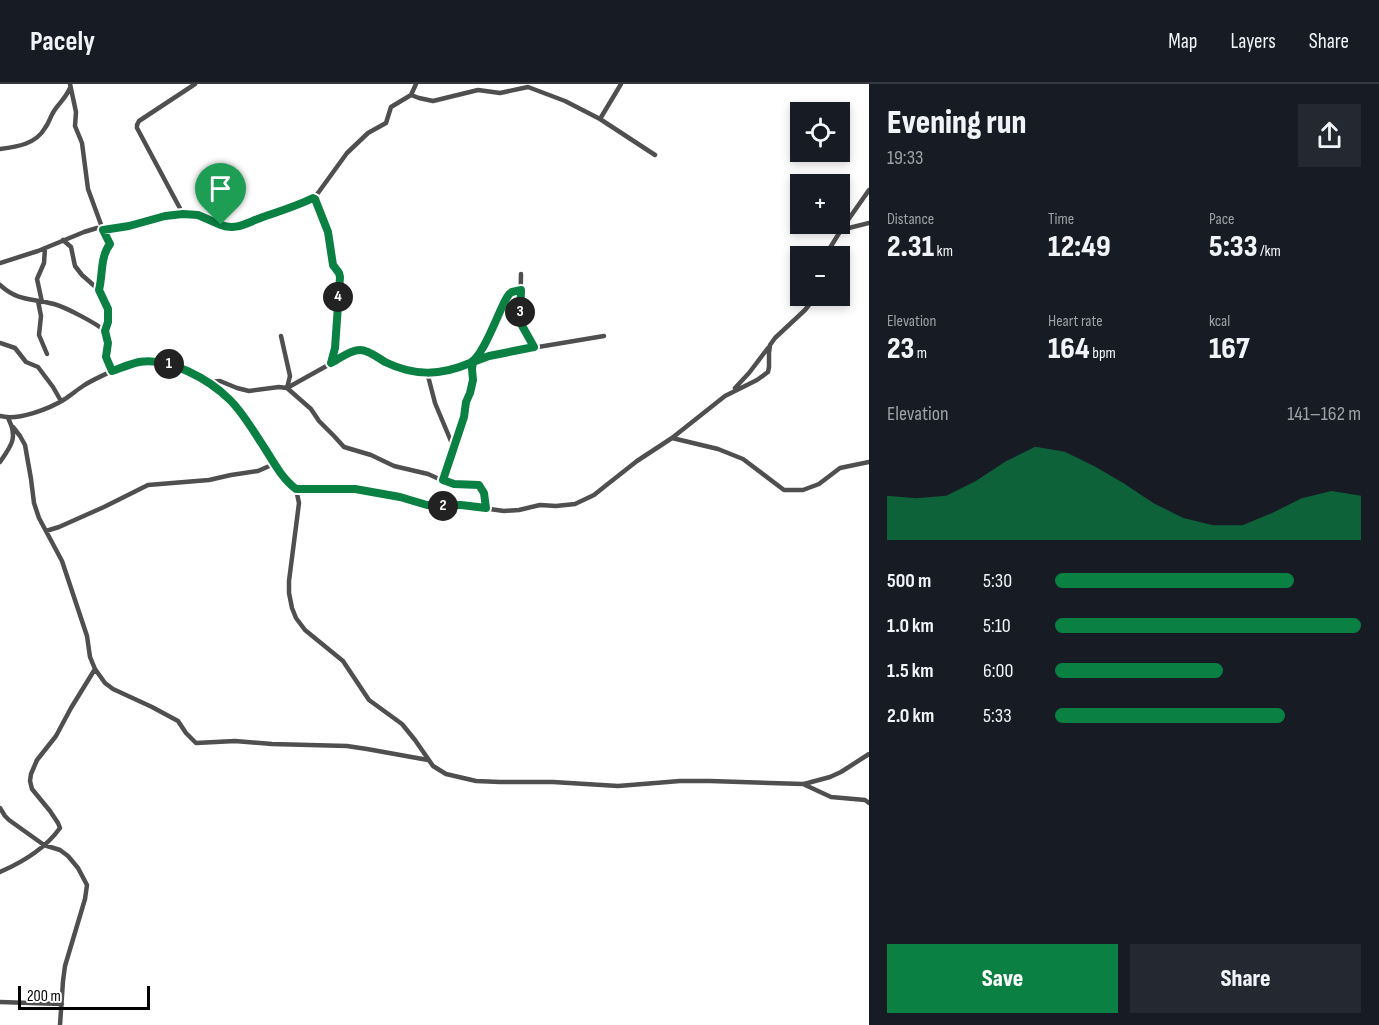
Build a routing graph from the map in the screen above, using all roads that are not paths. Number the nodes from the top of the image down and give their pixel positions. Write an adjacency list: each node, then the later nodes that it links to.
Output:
1 (195, 84): 11 (street)
2 (416, 84): 5 (street)
3 (621, 84): 6 (street)
4 (70, 86): 7 (street); 15 (street)
5 (411, 95): 6 (street); 10 (street)
6 (600, 119): 8 (street)
7 (0, 148)
8 (655, 155)
9 (869, 190): 12 (street)
10 (313, 198): 11 (street); 33 (street)
11 (183, 214): 15 (street)
12 (850, 217)
13 (869, 223): 14 (street)
14 (850, 228)
15 (103, 230): 16 (street); 21 (street)
16 (63, 240): 17 (street); 21 (street)
17 (45, 248): 18 (street); 23 (street)
18 (0, 263)
19 (521, 274): 22 (street)
20 (0, 285): 23 (street)
21 (99, 290): 25 (street)
22 (521, 290): 30 (street); 32 (street)
23 (40, 302): 25 (street); 31 (street)
24 (808, 306): 29 (street)
25 (105, 331): 34 (street)
26 (281, 336): 37 (street)
27 (604, 336): 30 (street)
28 (0, 343): 39 (street)
29 (770, 345): 38 (street); 38 (street)
30 (534, 347): 32 (street)
31 (47, 354)
32 (473, 362): 35 (street); 44 (street)
33 (331, 363): 35 (street); 37 (street)
34 (112, 371): 36 (street); 39 (street)
35 (427, 372): 44 (street)
36 (207, 382): 37 (street); 47 (street)
37 (287, 388): 48 (street)
38 (731, 392): 43 (street)
39 (61, 401): 41 (street)
40 (0, 416): 41 (street)
41 (8, 418): 42 (street)
42 (13, 427): 45 (street); 51 (street)
43 (672, 438): 46 (street); 50 (street)
44 (453, 446): 48 (street)
45 (0, 462)
46 (869, 462)
47 (274, 464): 49 (street); 51 (street)
48 (443, 480): 50 (street)
49 (296, 489): 50 (street); 54 (street)
50 (486, 508)
51 (46, 531): 52 (street)
52 (95, 669): 54 (street); 58 (street)
53 (869, 754): 55 (street)
54 (428, 760): 55 (street)
55 (803, 784): 56 (street)
56 (869, 803)
57 (0, 808): 58 (street)
58 (44, 845): 59 (street); 61 (street)
59 (0, 872)
60 (0, 1002): 61 (street)
61 (62, 1004): 62 (street)
62 (60, 1025)

